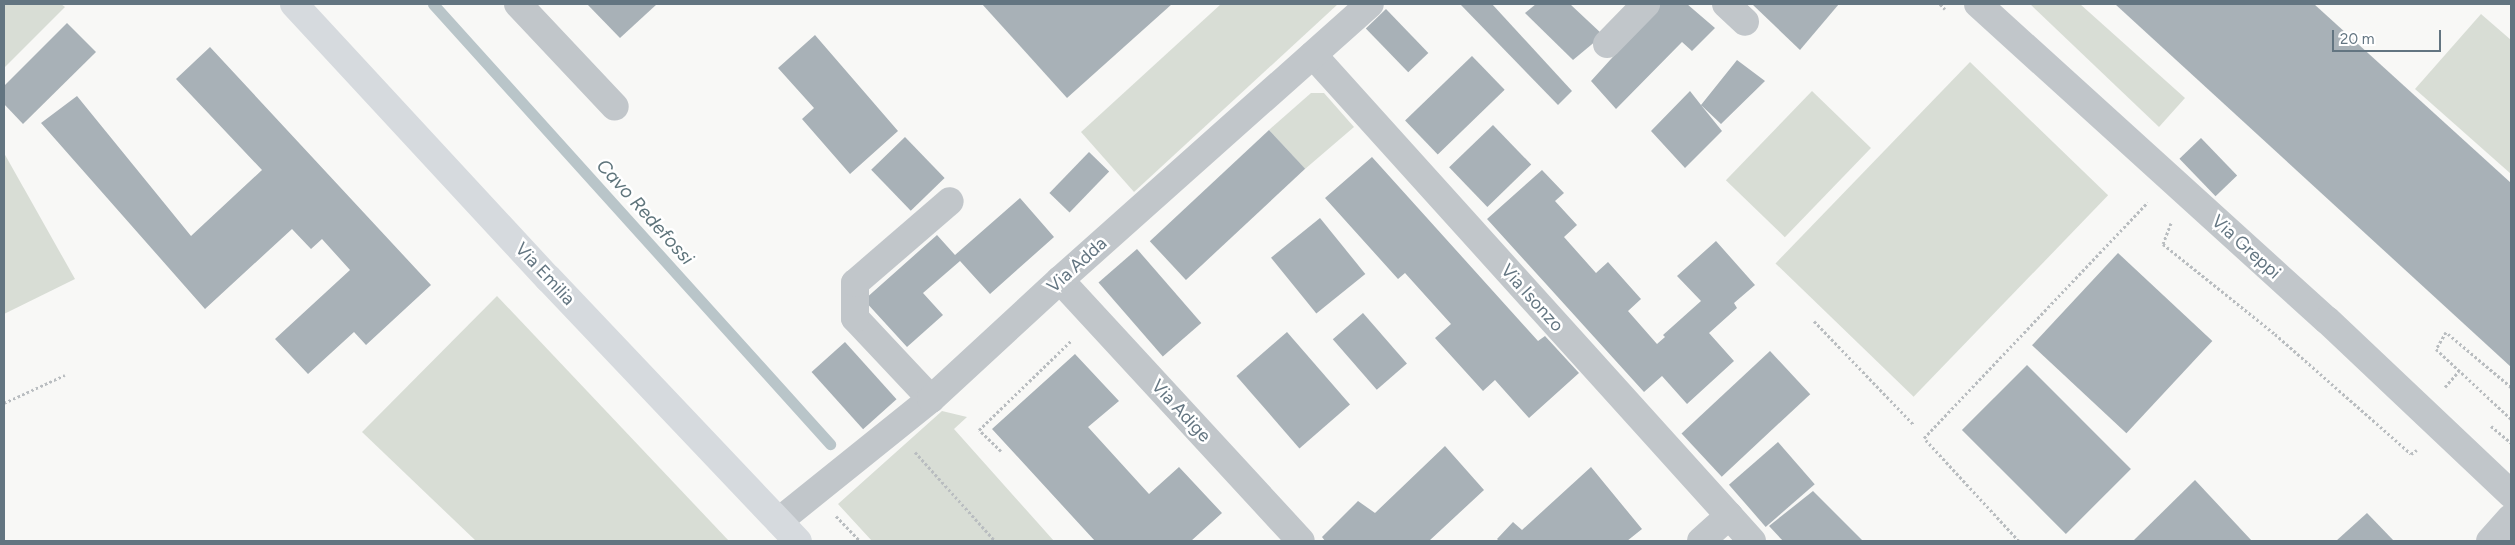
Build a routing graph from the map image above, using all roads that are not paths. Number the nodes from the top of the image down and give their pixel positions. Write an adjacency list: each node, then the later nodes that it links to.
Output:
1 (294, 4): 15 (main road, Via Emilia)
2 (518, 4): 8 (street)
3 (1370, 4): 7 (street, Via Adda)
4 (1646, 4): 6 (street)
5 (1978, 4): 12 (street, Via Greppi)
6 (1607, 44)
7 (1313, 54): 10 (street, Via Adda); 13 (street, Via Isonzo)
8 (615, 107)
9 (950, 201): 11 (street)
10 (1060, 280): 11 (street, Via Adda); 17 (street, Via Adige)
11 (931, 399): 15 (street, Via Adda)
12 (2511, 494)
13 (1729, 516): 18 (street); 19 (street, Via Isonzo)
14 (2511, 518): 20 (street)
15 (779, 521): 16 (main road, Via Emilia)
16 (798, 541)
17 (1302, 541)
18 (1701, 541)
19 (1752, 541)
20 (2490, 541)

